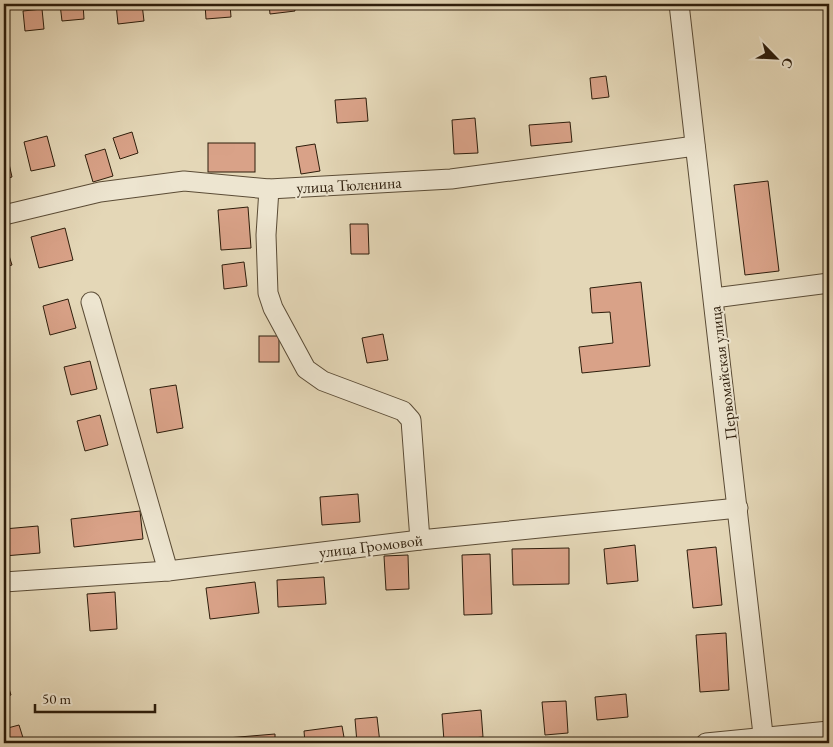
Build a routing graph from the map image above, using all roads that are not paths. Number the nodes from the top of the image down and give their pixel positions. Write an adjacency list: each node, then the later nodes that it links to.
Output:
1 (679, 4): 2 (street, Первомайская улица)
2 (695, 146): 3 (street, улица Тюленина); 6 (street, Первомайская улица)
3 (269, 190): 4 (street, улица Тюленина); 9 (street)
4 (4, 215)
5 (829, 283): 6 (street)
6 (714, 298): 8 (street, Первомайская улица)
7 (91, 302): 10 (street)
8 (738, 508): 9 (street, улица Громовой); 13 (street, Первомайская улица)
9 (420, 540): 10 (street, улица Громовой)
10 (168, 571): 11 (street, улица Громовой)
11 (4, 582)
12 (829, 731): 13 (street)
13 (763, 740): 14 (street)
14 (706, 743)

